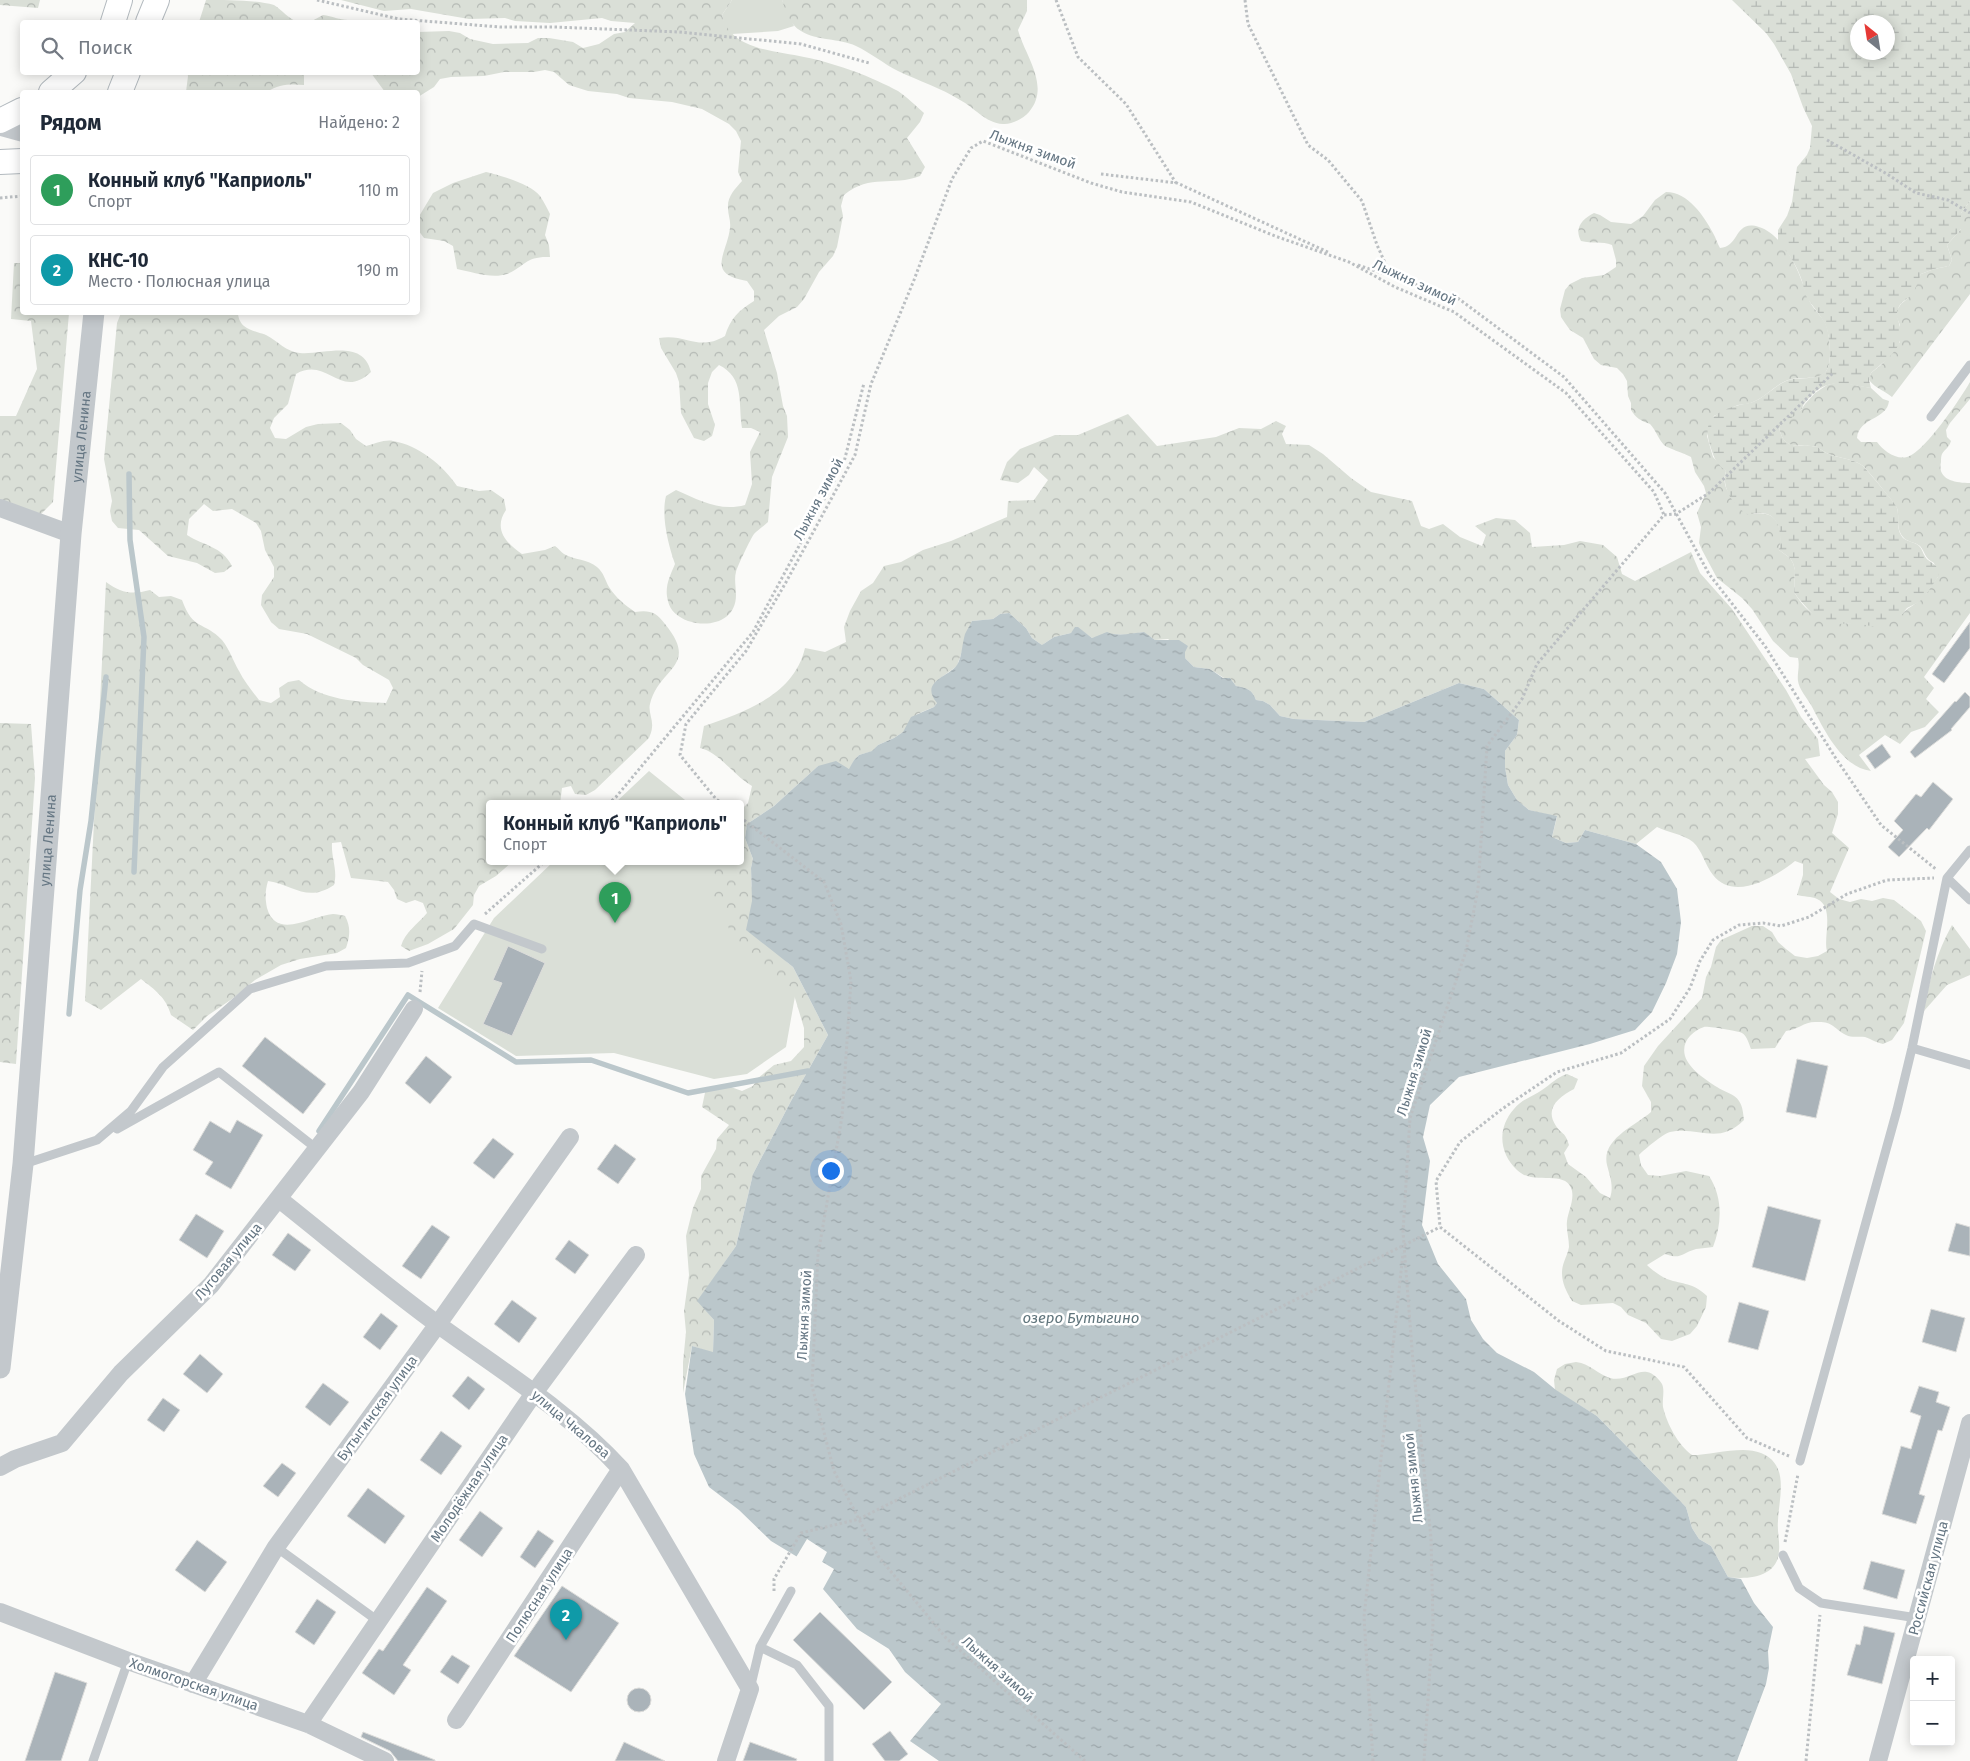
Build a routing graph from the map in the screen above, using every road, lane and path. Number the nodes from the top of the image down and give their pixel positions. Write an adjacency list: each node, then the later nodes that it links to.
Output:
1 (121, 0): 6 (main road); 7 (main road)
2 (157, 0): 8 (main road)
3 (317, 0): 9 (path)
4 (1056, 0): 19 (path)
5 (1245, 0): 24 (path)
6 (114, 20)
7 (122, 20)
8 (149, 20)
9 (869, 63)
10 (71, 75): 11 (main road)
11 (53, 90)
12 (20, 111): 13 (main road)
13 (0, 123): 14 (street)
14 (20, 130)
15 (1827, 140): 22 (path)
16 (20, 161): 17 (main road)
17 (0, 162)
18 (1101, 174): 19 (path)
19 (1177, 184): 23 (path)
20 (20, 196): 21 (path)
21 (0, 198)
22 (1970, 213)
23 (1350, 262): 24 (path); 32 (path, Лыжня зимой); 35 (path, Лыжня зимой)
24 (1392, 276): 31 (path)
25 (94, 315): 33 (street, улица Ленина)
26 (1970, 365): 29 (lane)
27 (1834, 373): 31 (path)
28 (864, 383): 34 (path)
29 (1931, 417)
30 (0, 508): 33 (street)
31 (1676, 514): 32 (path); 39 (path)
32 (1664, 515): 52 (path, Лыжня зимой)
33 (71, 534): 49 (street, улица Ленина)
34 (613, 800)
35 (717, 800)
36 (744, 820): 61 (path, Лыжня зимой)
37 (1970, 850): 39 (lane)
38 (541, 865): 41 (path)
39 (1947, 878): 40 (lane); 44 (lane); 51 (path)
40 (1970, 900)
41 (474, 924): 42 (lane); 47 (lane)
42 (542, 949)
43 (414, 1009): 48 (street, Луговая улица)
44 (1912, 1048): 45 (lane); 58 (lane)
45 (1970, 1065)
46 (570, 1137): 54 (street, Бутыгинская улица)
47 (97, 1140): 48 (lane); 49 (lane)
48 (317, 1149): 50 (street, Луговая улица)
49 (23, 1164): 55 (street, улица Ленина)
50 (279, 1199): 54 (street, улица Чкалова); 59 (street, Луговая улица)
51 (1440, 1227): 52 (path); 58 (path)
52 (1404, 1245): 61 (path); 81 (path); 82 (path, Лыжня зимой)
53 (636, 1255): 56 (street, Молодёжная улица)
54 (438, 1324): 56 (street, улица Чкалова); 62 (street, Бутыгинская улица)
55 (0, 1368)
56 (534, 1393): 60 (street, улица Чкалова); 69 (street, Молодёжная улица)
57 (1970, 1423): 67 (street, Российская улица)
58 (1800, 1461): 63 (path)
59 (0, 1467)
60 (621, 1469): 73 (street, улица Чкалова); 74 (street, Полюсная улица)
61 (859, 1519): 68 (path); 80 (path, Лыжня зимой)
62 (276, 1548): 69 (lane); 72 (street, Бутыгинская улица)
63 (1783, 1556): 65 (lane)
64 (791, 1591): 68 (lane)
65 (1821, 1603): 67 (lane); 83 (path)
66 (0, 1612): 71 (street, Холмогорская улица)
67 (1917, 1618): 84 (street, Российская улица)
68 (775, 1619): 70 (lane)
69 (378, 1621): 75 (street, Молодёжная улица)
70 (760, 1646): 73 (lane); 79 (lane)
71 (128, 1661): 72 (street, Холмогорская улица); 76 (lane)
72 (193, 1684): 75 (street, Холмогорская улица)
73 (750, 1689): 78 (street)
74 (456, 1720)
75 (308, 1724): 77 (street, Холмогорская улица)
76 (93, 1761)
77 (385, 1761)
78 (726, 1761)
79 (829, 1761)
80 (1085, 1761)
81 (1373, 1761)
82 (1424, 1761)
83 (1806, 1761)
84 (1878, 1761)

